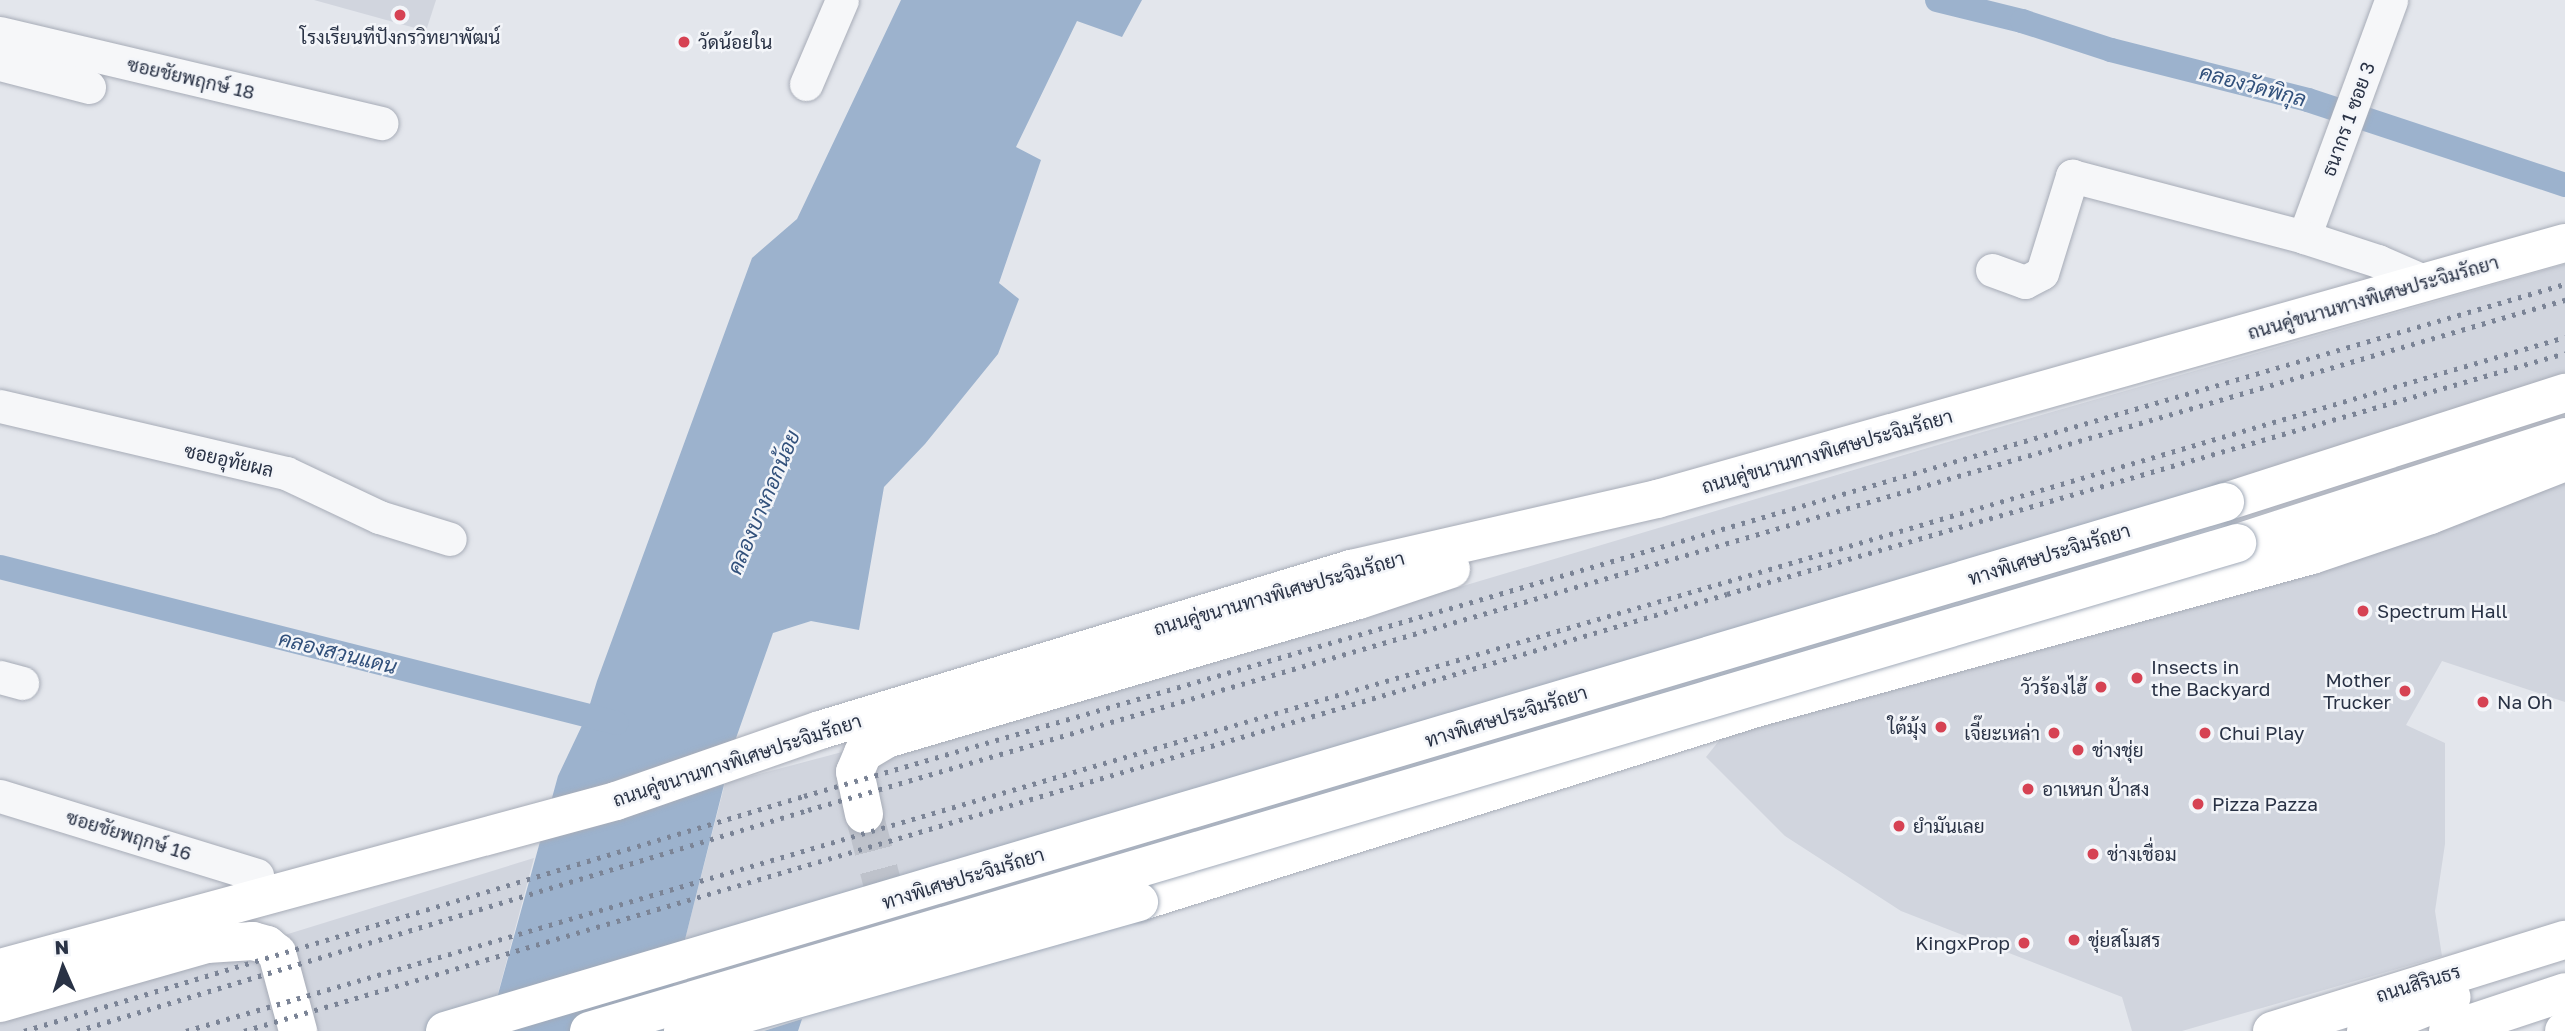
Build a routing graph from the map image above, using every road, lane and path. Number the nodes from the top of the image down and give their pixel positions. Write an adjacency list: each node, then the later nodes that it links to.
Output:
1 (842, 0): 5 (street)
2 (2391, 0): 8 (street, ธนากร 1 ซอย 3)
3 (0, 33): 7 (street, ซอยชัยพฤกษ์ 18)
4 (0, 64): 6 (street)
5 (806, 84)
6 (89, 88)
7 (382, 123)
8 (2304, 237): 10 (street); 11 (street)
9 (2565, 243): 11 (main road, ถนนคู่ขนานทางพิเศษประจิมรัถยา)
10 (1992, 270)
11 (2426, 282): 16 (main road, ถนนคู่ขนานทางพิเศษประจิมรัถยา)
12 (2565, 393): 31 (main road, ทางพิเศษประจิมรัถยา, bridge)
13 (0, 406): 17 (street, ซอยอุทัยผล)
14 (2565, 437): 32 (main road, ทางพิเศษประจิมรัถยา, bridge)
15 (2565, 462): 18 (main road)
16 (1657, 499): 20 (main road); 25 (main road, ถนนคู่ขนานทางพิเศษประจิมรัถยา)
17 (450, 539)
18 (1756, 708): 22 (main road); 33 (main road, bridge)
19 (0, 796): 21 (street, ซอยชัยพฤกษ์ 16)
20 (864, 814)
21 (257, 875)
22 (883, 886)
23 (2565, 940): 34 (main road, ถนนสิรินธร)
24 (2565, 952): 35 (main road)
25 (0, 968)
26 (2565, 992): 36 (main road)
27 (0, 1003): 30 (main road)
28 (0, 1018): 29 (main road)
29 (284, 1031)
30 (298, 1031)
31 (444, 1031)
32 (589, 1031)
33 (683, 1031)
34 (2272, 1031)
35 (2366, 1031)
36 (2448, 1031)

